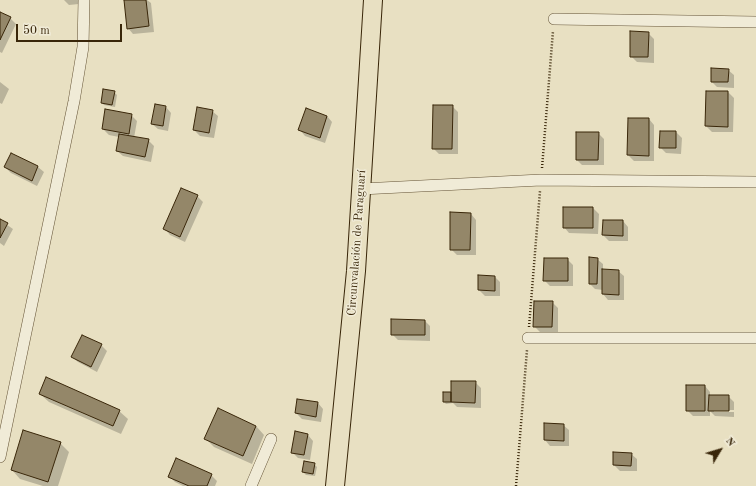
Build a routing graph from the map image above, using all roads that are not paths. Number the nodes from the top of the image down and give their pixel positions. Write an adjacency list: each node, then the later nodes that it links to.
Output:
1 (84, 0): 10 (street)
2 (373, 0): 6 (highway, Circunvalación de Paraguarí)
3 (554, 19): 4 (street)
4 (756, 22)
5 (756, 182): 6 (street)
6 (361, 189): 12 (highway, Circunvalación de Paraguarí)
7 (528, 338): 8 (street)
8 (756, 338)
9 (271, 439): 11 (street)
10 (0, 457)
11 (252, 486)
12 (335, 486)

